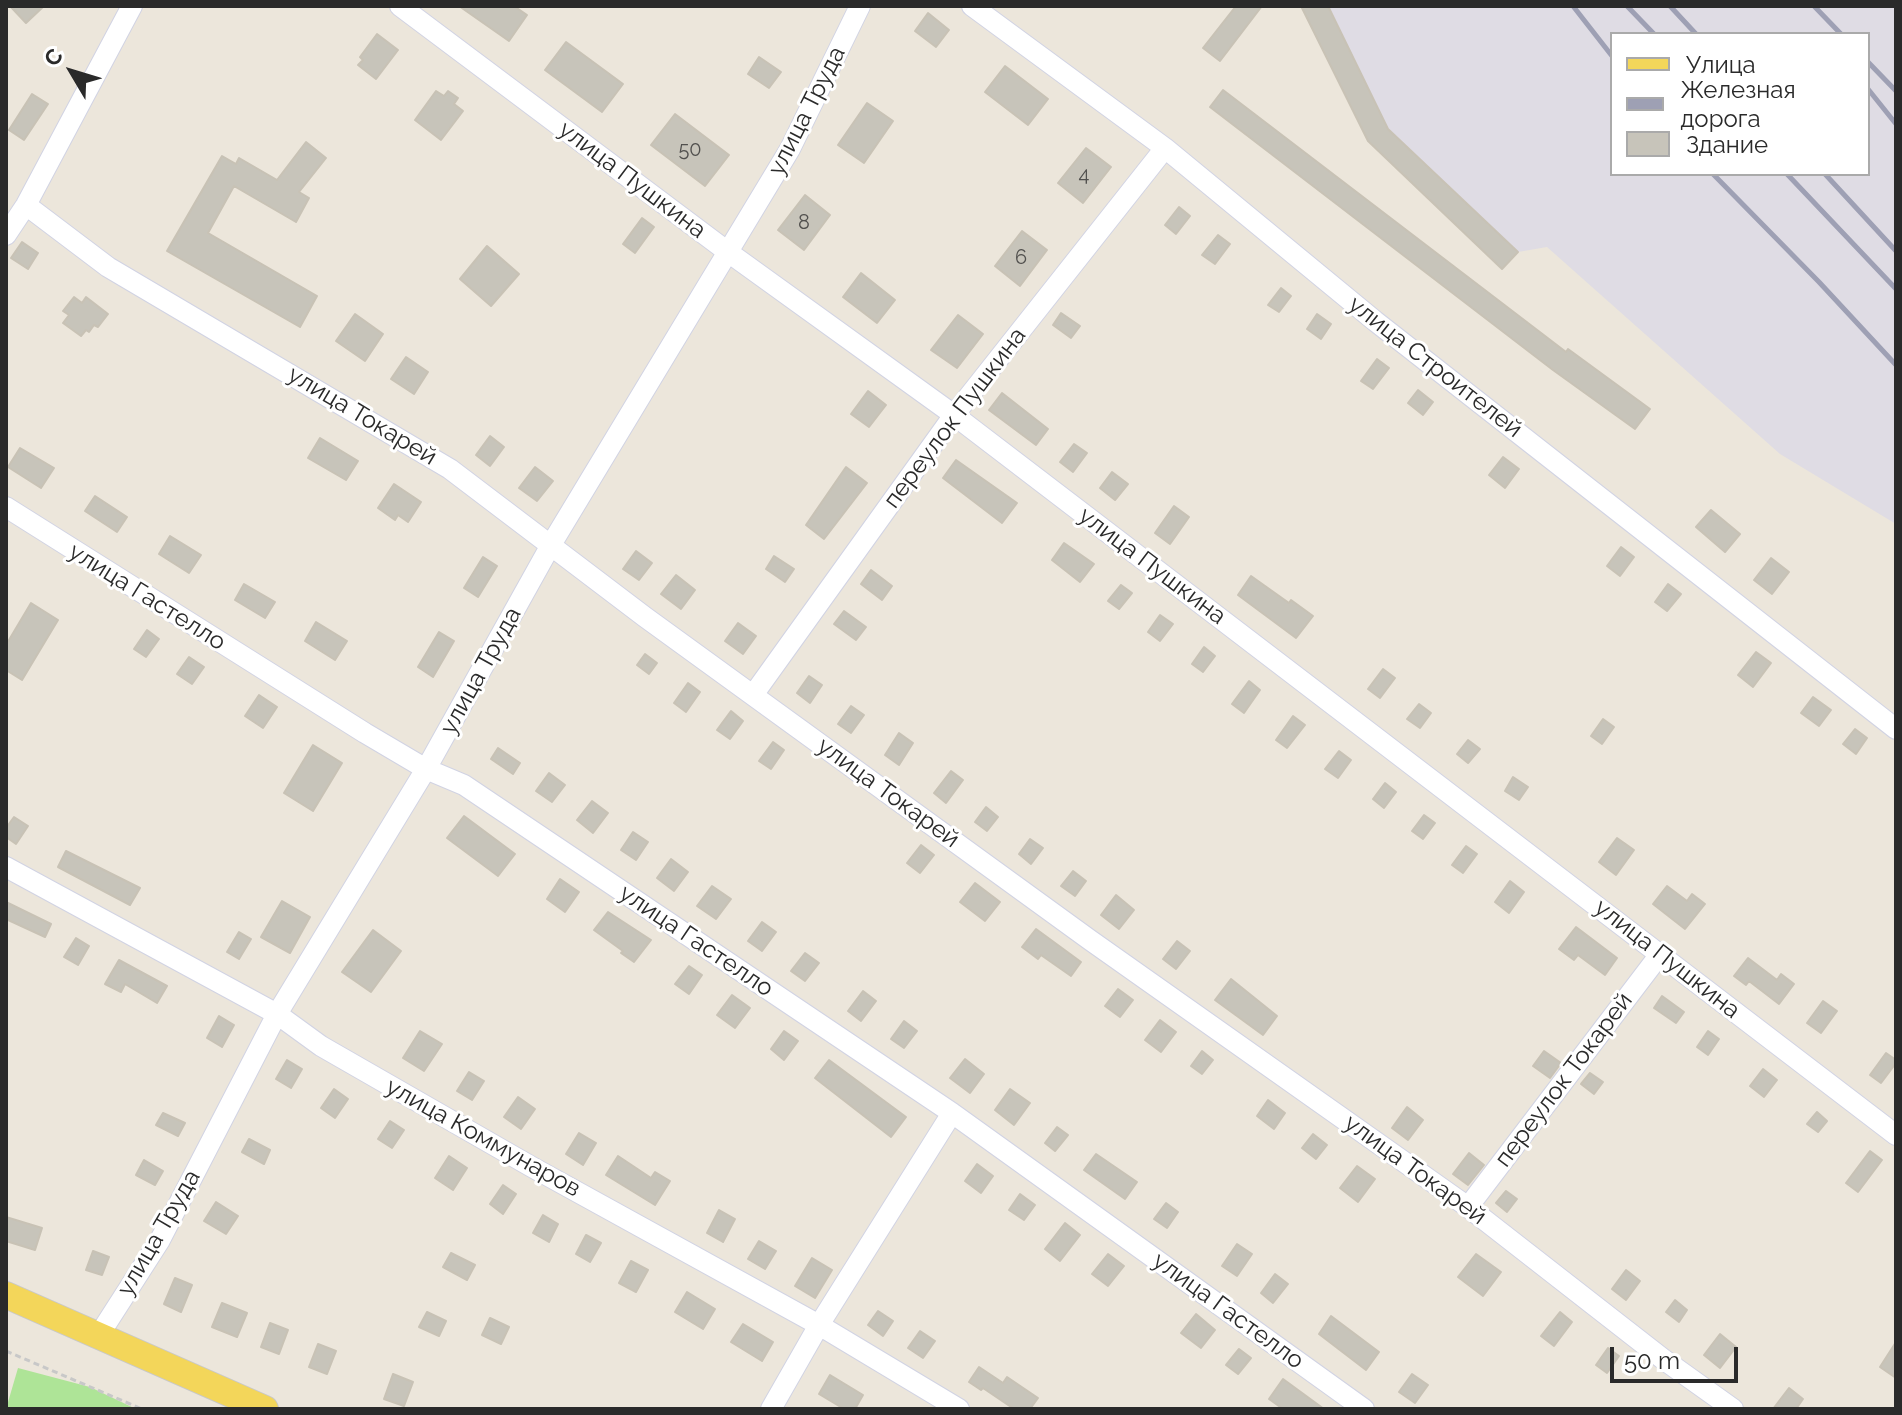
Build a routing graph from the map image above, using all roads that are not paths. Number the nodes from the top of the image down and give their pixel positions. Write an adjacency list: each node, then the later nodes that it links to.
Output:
1 (132, 6): 6 (street)
2 (400, 6): 8 (street, улица Пушкина)
3 (860, 6): 8 (street, улица Труда)
4 (972, 6): 5 (street, улица Строителей)
5 (1165, 148): 9 (street, переулок Пушкина); 13 (street, улица Строителей)
6 (26, 205): 7 (street); 11 (street, улица Токарей)
7 (6, 235)
8 (728, 252): 9 (street, улица Пушкина); 11 (street, улица Труда)
9 (954, 415): 12 (street, переулок Пушкина); 16 (street, улица Пушкина)
10 (6, 507): 14 (street, улица Гастелло)
11 (552, 543): 12 (street, улица Токарей); 14 (street, улица Труда)
12 (753, 695): 20 (street, улица Токарей)
13 (1896, 729)
14 (426, 769): 17 (street, улица Труда); 18 (street, улица Гастелло)
15 (6, 867): 17 (street, улица Коммунаров)
16 (1661, 953): 19 (street, улица Пушкина); 20 (street, переулок Токарей)
17 (277, 1014): 22 (street, улица Коммунаров); 23 (street, улица Труда)
18 (952, 1113): 22 (street); 27 (street, улица Гастелло)
19 (1896, 1135)
20 (1468, 1207): 28 (street, улица Токарей)
21 (6, 1295): 23 (main road)
22 (819, 1325): 25 (street); 26 (street, улица Коммунаров)
23 (99, 1335): 24 (main road)
24 (265, 1409)
25 (771, 1409)
26 (959, 1409)
27 (1364, 1409)
28 (1733, 1409)

